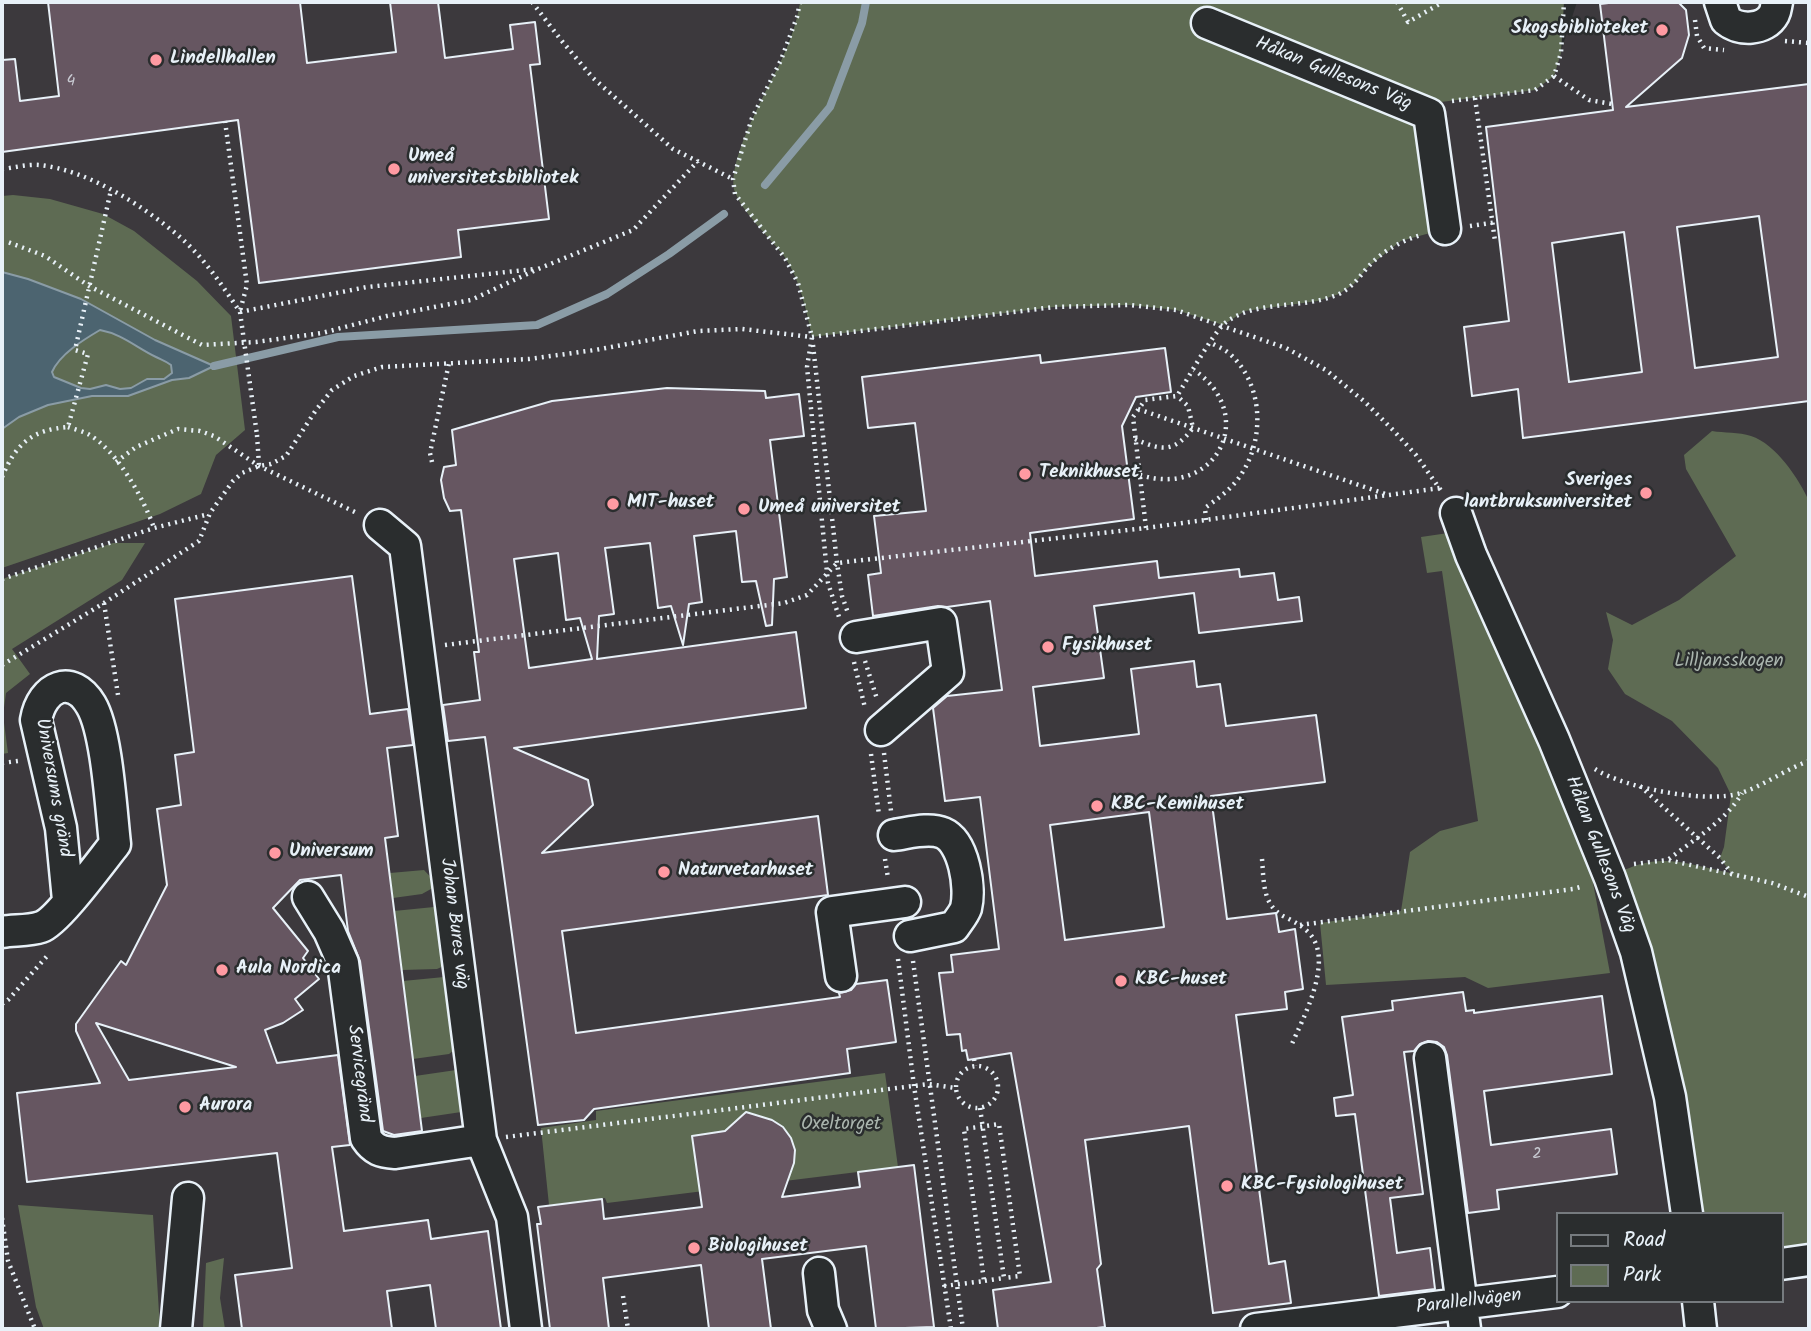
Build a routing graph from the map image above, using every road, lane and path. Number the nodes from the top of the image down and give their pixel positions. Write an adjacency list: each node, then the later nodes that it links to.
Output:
1 (532, 2): 14 (path)
2 (800, 2): 16 (path)
3 (1397, 2): 4 (path)
4 (1443, 2)
5 (1564, 2): 9 (path)
6 (1720, 2): 7 (street)
7 (1777, 2)
8 (1207, 23): 12 (street, Håkan Gullesons Väg)
9 (1553, 76): 10 (path); 11 (path)
10 (1475, 98): 12 (path); 19 (path)
11 (1612, 104)
12 (1429, 114): 18 (street, Håkan Gullesons Väg)
13 (225, 121): 23 (path)
14 (698, 162): 16 (path); 21 (path)
15 (2, 169): 17 (path)
16 (733, 179): 25 (path)
17 (111, 190): 22 (path); 23 (path)
18 (1445, 229): 24 (path)
19 (1495, 241)
20 (2, 242): 22 (path)
21 (538, 269): 22 (path); 23 (path)
22 (89, 286): 31 (path)
23 (240, 312): 38 (path, bridge)
24 (1223, 325): 25 (path); 26 (path); 41 (path)
25 (812, 337): 27 (path)
26 (1211, 343): 28 (path); 35 (path)
27 (449, 363): 37 (path); 38 (path)
28 (1194, 370): 29 (path); 33 (path)
29 (1177, 396): 30 (path); 32 (path)
30 (1138, 409): 32 (path); 34 (path)
31 (68, 427): 36 (path); 40 (path)
32 (1193, 428): 33 (path); 34 (path)
33 (1224, 438): 35 (path); 39 (path)
34 (1135, 439): 39 (path)
35 (1253, 448): 42 (path); 45 (path)
36 (116, 462): 38 (path); 47 (path)
37 (432, 462)
38 (259, 466): 43 (path); 46 (path)
39 (1140, 475): 48 (path)
40 (2, 477)
41 (1440, 488): 42 (path); 44 (path)
42 (1389, 495): 45 (path)
43 (210, 513): 47 (path); 52 (path)
44 (1456, 513): 54 (street, Håkan Gullesons Väg)
45 (1206, 520): 48 (path)
46 (380, 525): 51 (street, Johan Bures väg)
47 (155, 528): 49 (path)
48 (1146, 528): 51 (path)
49 (2, 579)
50 (856, 637): 53 (street)
51 (418, 649): 79 (street, Johan Bures väg)
52 (2, 666)
53 (881, 730)
54 (1554, 740): 56 (path); 63 (street, Håkan Gullesons Väg)
55 (1809, 761): 57 (path)
56 (1639, 785): 57 (path); 59 (path)
57 (1743, 792): 59 (path)
58 (894, 835): 70 (street)
59 (1697, 837): 61 (path); 62 (path)
60 (1262, 859): 68 (path)
61 (1668, 860): 62 (path); 63 (path)
62 (1732, 874): 65 (path)
63 (1610, 878): 68 (path); 81 (street, Håkan Gullesons Väg)
64 (308, 897): 79 (street, Servicegränd)
65 (1809, 897)
66 (68, 900): 66 (street, Universums gränd); 69 (street, Universums gränd)
67 (905, 902): 71 (street)
68 (1300, 925): 72 (path)
69 (2, 932)
70 (910, 936)
71 (841, 976)
72 (1291, 1045)
73 (1430, 1058): 92 (street)
74 (974, 1059): 75 (path)
75 (975, 1066): 76 (path); 77 (path)
76 (956, 1088): 77 (path); 79 (path)
77 (980, 1108): 78 (path)
78 (982, 1126): 86 (path); 86 (path); 87 (path)
79 (481, 1140): 96 (street, Johan Bures väg)
80 (188, 1198): 95 (street)
81 (1687, 1212)
82 (2, 1218): 94 (path)
83 (1809, 1260): 84 (street)
84 (1783, 1264)
85 (819, 1273): 98 (street)
86 (1004, 1278): 87 (path)
87 (984, 1281): 88 (path)
88 (944, 1286)
89 (1556, 1292): 92 (street, Parallellvägen)
90 (623, 1296): 97 (path)
91 (1698, 1303): 100 (street)
92 (1463, 1316): 93 (street, Parallellvägen)
93 (1327, 1325): 99 (street, Parallellvägen)
94 (34, 1329)
95 (176, 1329)
96 (526, 1329)
97 (628, 1329)
98 (831, 1329)
99 (1256, 1329)
100 (1701, 1329)

